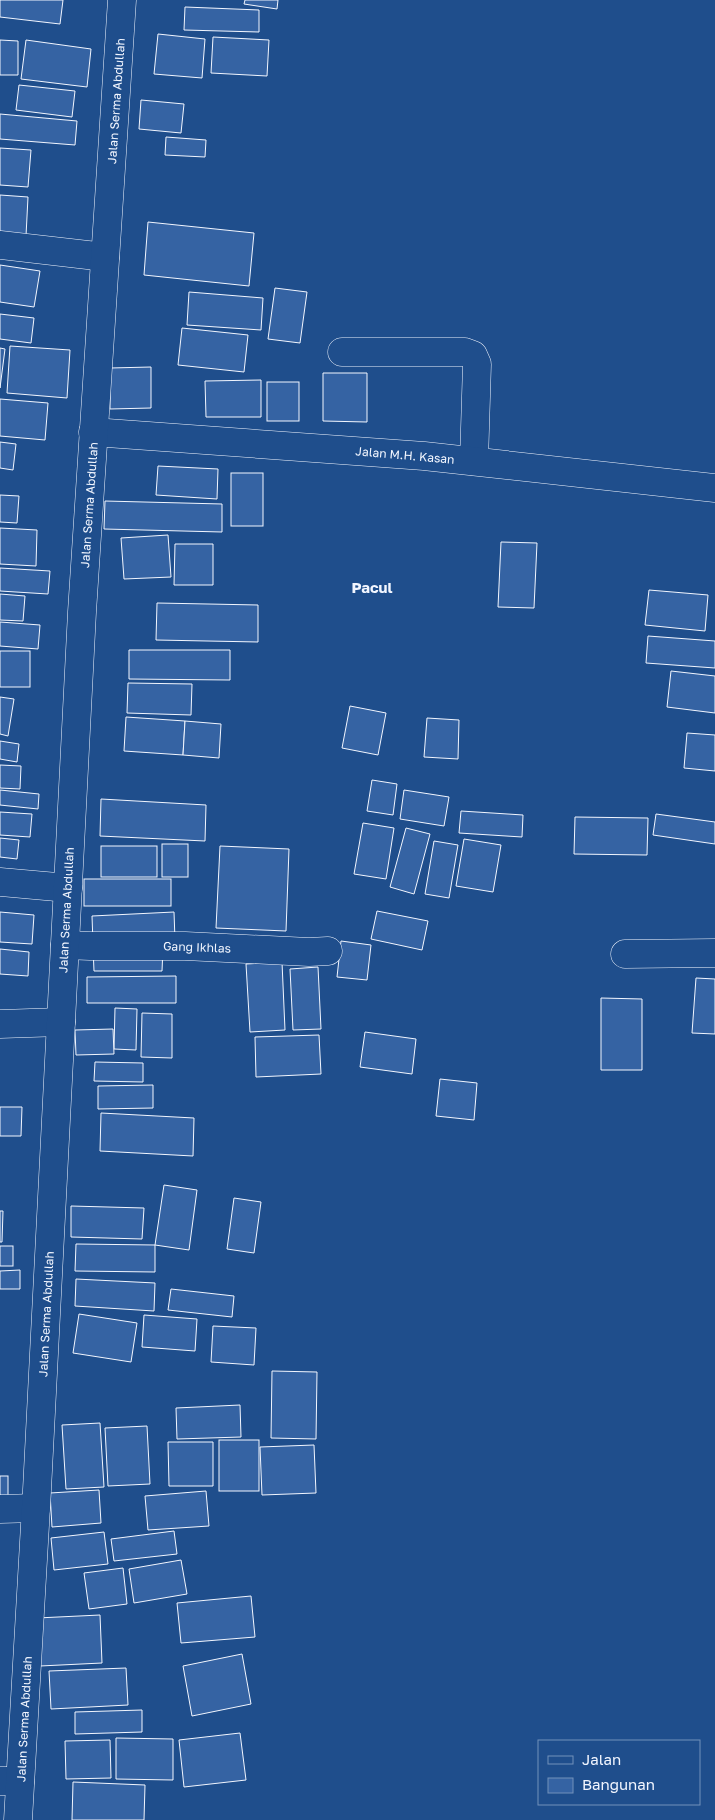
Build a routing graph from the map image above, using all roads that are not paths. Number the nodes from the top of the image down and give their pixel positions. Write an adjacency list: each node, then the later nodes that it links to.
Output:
1 (122, 0): 3 (main road, Jalan Serma Abdullah)
2 (0, 244): 3 (main road)
3 (105, 257): 5 (main road, Jalan Serma Abdullah)
4 (342, 352): 6 (main road)
5 (94, 432): 6 (main road, Jalan M.H. Kasan); 9 (main road, Jalan Serma Abdullah)
6 (474, 461): 7 (main road, Jalan M.H. Kasan)
7 (715, 488)
8 (0, 882): 9 (main road)
9 (68, 888): 10 (main road, Jalan Serma Abdullah)
10 (65, 945): 11 (main road, Gang Ikhlas); 14 (main road, Jalan Serma Abdullah)
11 (328, 951)
12 (715, 953): 13 (main road)
13 (624, 954)
14 (61, 1022): 15 (main road); 16 (main road, Jalan Serma Abdullah)
15 (0, 1024)
16 (36, 1508): 17 (main road); 18 (main road, Jalan Serma Abdullah)
17 (0, 1509)
18 (10, 1781): 19 (main road, Jalan Serma Abdullah)
19 (18, 1820)

